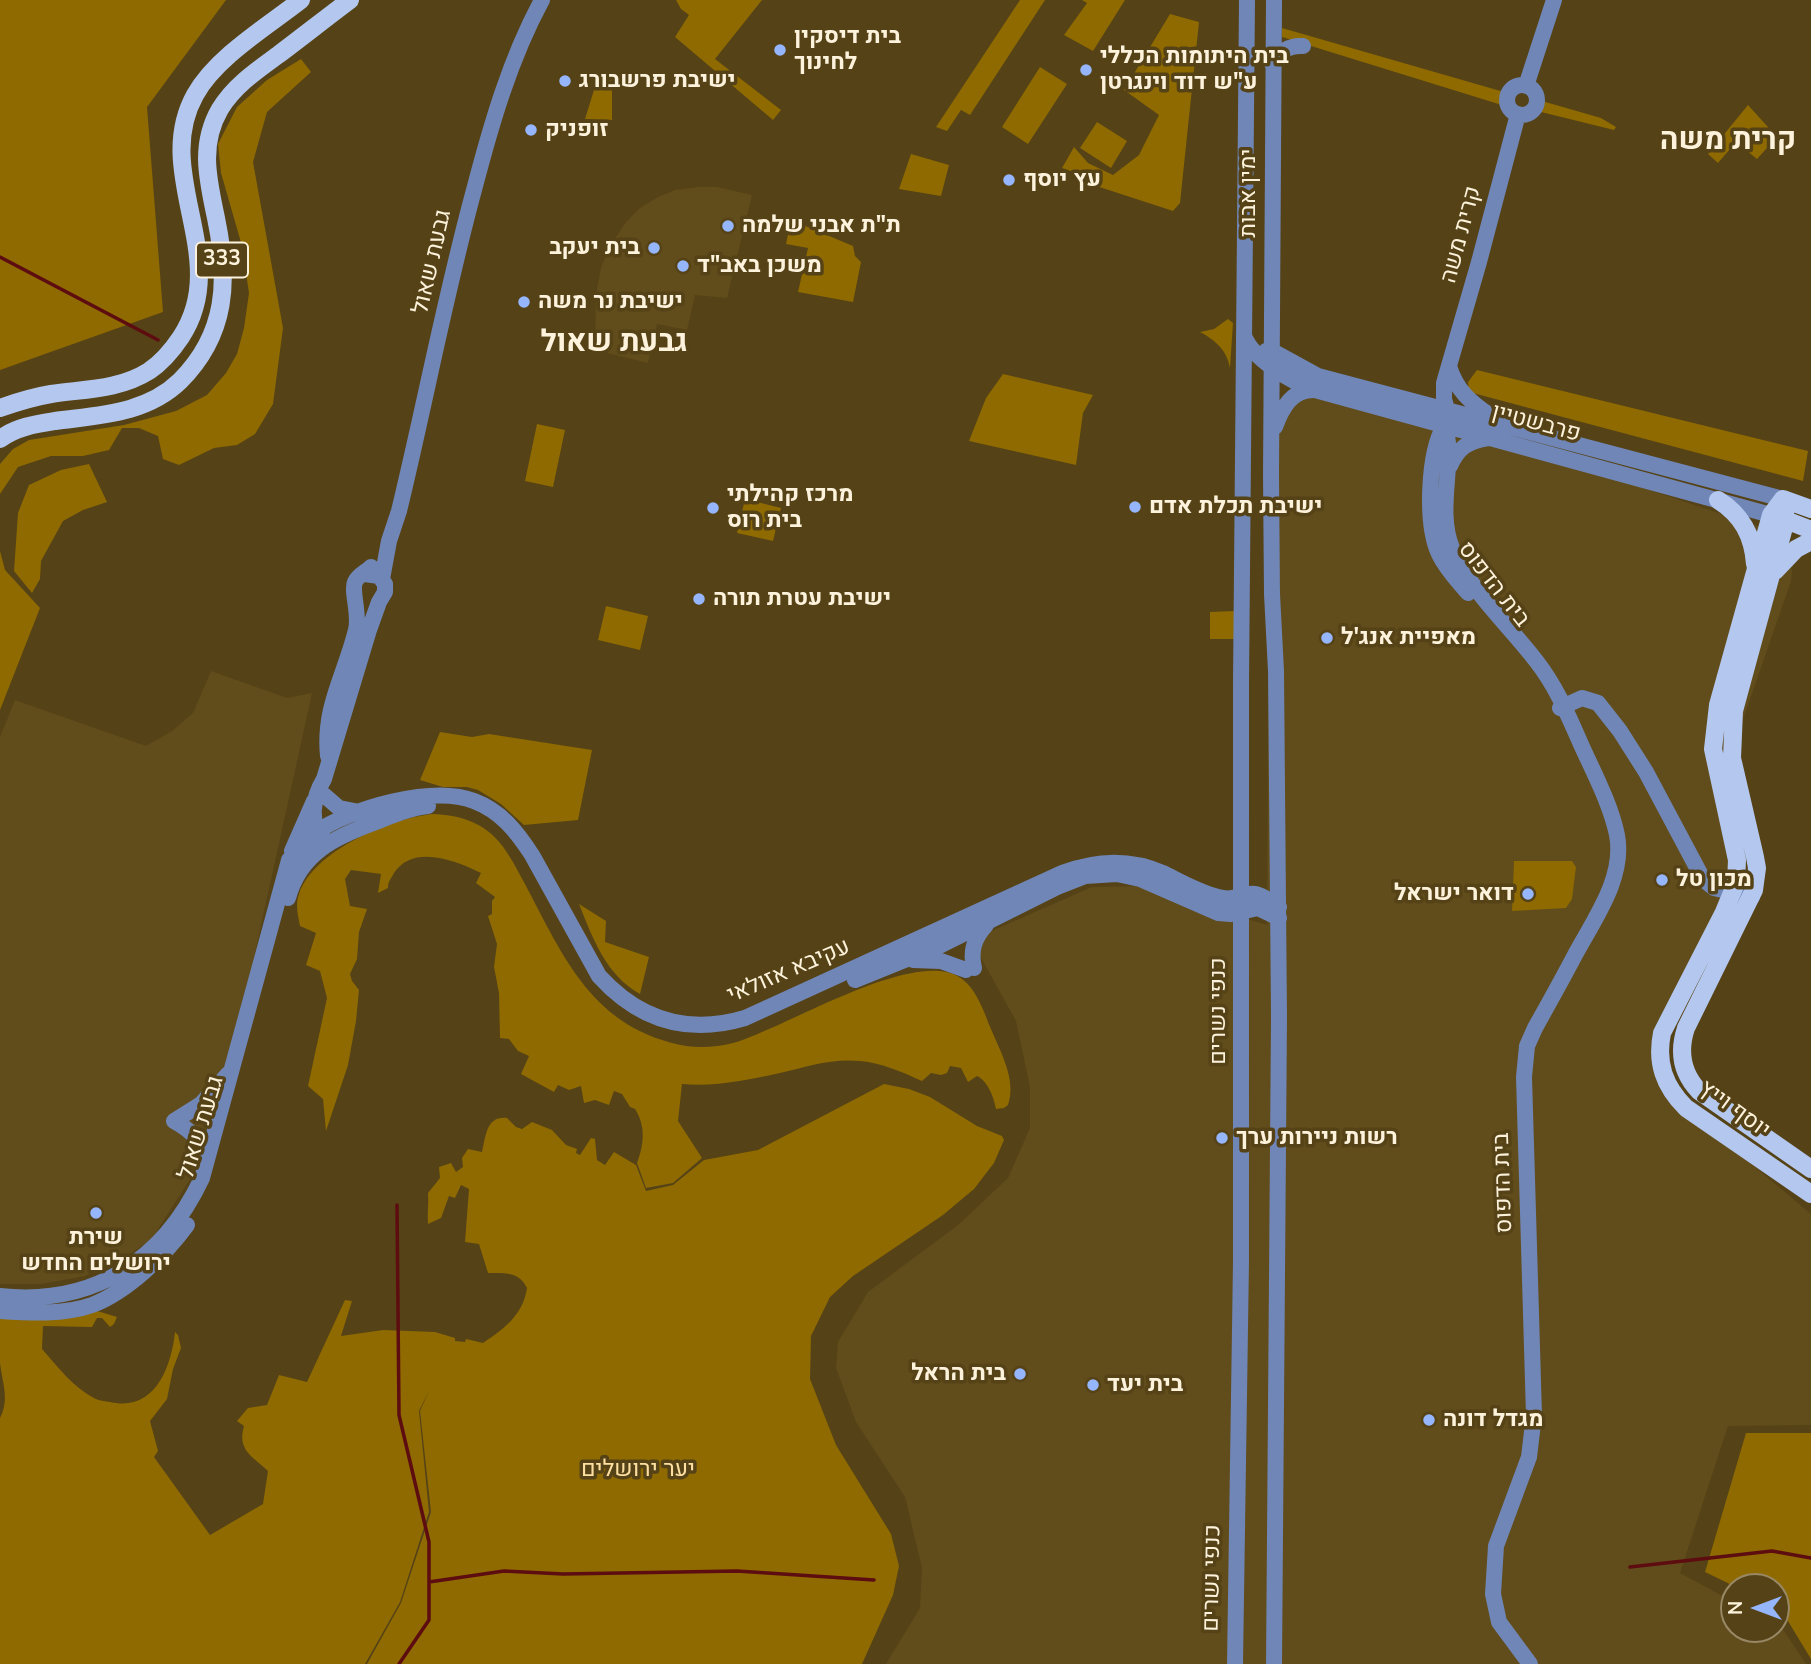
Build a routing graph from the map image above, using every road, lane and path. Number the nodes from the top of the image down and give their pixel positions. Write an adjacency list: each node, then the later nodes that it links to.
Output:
1 (301, 0): 13 (main road, 333)
2 (350, 0): 18 (main road, 333)
3 (542, 0): 27 (street, גבעת שאול)
4 (1247, 0): 9 (street, ימין אבות)
5 (1273, 0): 8 (street, ימין אבות)
6 (1554, 0): 11 (street, קרית משה)
7 (1303, 47): 8 (street)
8 (1272, 64): 10 (street, ימין אבות)
9 (1249, 356): 10 (street); 41 (street, כנפי נשרים)
10 (1272, 359): 12 (street, פרבשטיין); 14 (street, פרבשטיין); 19 (street)
11 (1447, 372): 14 (street); 15 (street, קרית משה); 16 (street)
12 (1315, 390): 14 (street, פרבשטיין); 19 (street)
13 (0, 408)
14 (1414, 410): 15 (street, פרבשטיין); 20 (street)
15 (1449, 417): 16 (street, פרבשטיין); 17 (street, פרבשטיין); 20 (street, בית הדפוס); 21 (street, בית הדפוס)
16 (1501, 423): 22 (street, פרבשטיין)
17 (1492, 437): 21 (street); 23 (street, פרבשטיין)
18 (0, 439)
19 (1271, 440): 46 (street)
20 (1433, 454): 36 (street, בית הדפוס)
21 (1445, 478): 36 (street, בית הדפוס)
22 (1783, 499): 24 (main road, פרבשטיין); 25 (main road)
23 (1718, 500): 25 (street, פרבשטיין); 30 (main road)
24 (1811, 509)
25 (1779, 517): 26 (main road, פרבשטיין); 30 (main road)
26 (1811, 530)
27 (388, 541): 29 (street, גבעת שאול); 31 (street, גבעת שאול)
28 (1811, 541): 30 (main road)
29 (365, 574): 31 (street); 32 (street)
30 (1763, 576): 42 (main road); 43 (main road)
31 (382, 579): 33 (street)
32 (355, 597): 33 (street); 34 (street)
33 (379, 602): 35 (street)
34 (346, 658): 35 (street); 37 (street)
35 (354, 677): 37 (street)
36 (1564, 710): 42 (street); 58 (street, בית הדפוס)
37 (323, 784): 38 (street); 39 (street); 40 (street)
38 (360, 812): 39 (street, עקיבא אזולאי); 44 (street, עקיבא אזולאי)
39 (324, 834): 40 (street, גבעת שאול); 49 (street, עקיבא אזולאי); 55 (street, גבעת שאול)
40 (289, 860): 50 (street, גבעת שאול)
41 (1241, 872): 44 (street); 45 (street, כנפי נשרים)
42 (1734, 890): 43 (street); 53 (main road, יוסף וייץ)
43 (1752, 897): 52 (main road, יוסף וייץ)
44 (1210, 902): 45 (street, עקיבא אזולאי); 47 (street, עקיבא אזולאי); 48 (street)
45 (1241, 904): 46 (street, עקיבא אזולאי); 48 (street, כנפי נשרים)
46 (1279, 913): 57 (street)
47 (991, 921): 49 (street, עקיבא אזולאי); 49 (street)
48 (1242, 942): 56 (street, כנפי נשרים)
49 (903, 960)
50 (233, 1066): 51 (street, גבעת שאול); 51 (street)
51 (205, 1169): 54 (street, גבעת שאול)
52 (1811, 1169)
53 (1811, 1194)
54 (0, 1296)
55 (0, 1311)
56 (1235, 1664)
57 (1273, 1664)
58 (1530, 1664)

